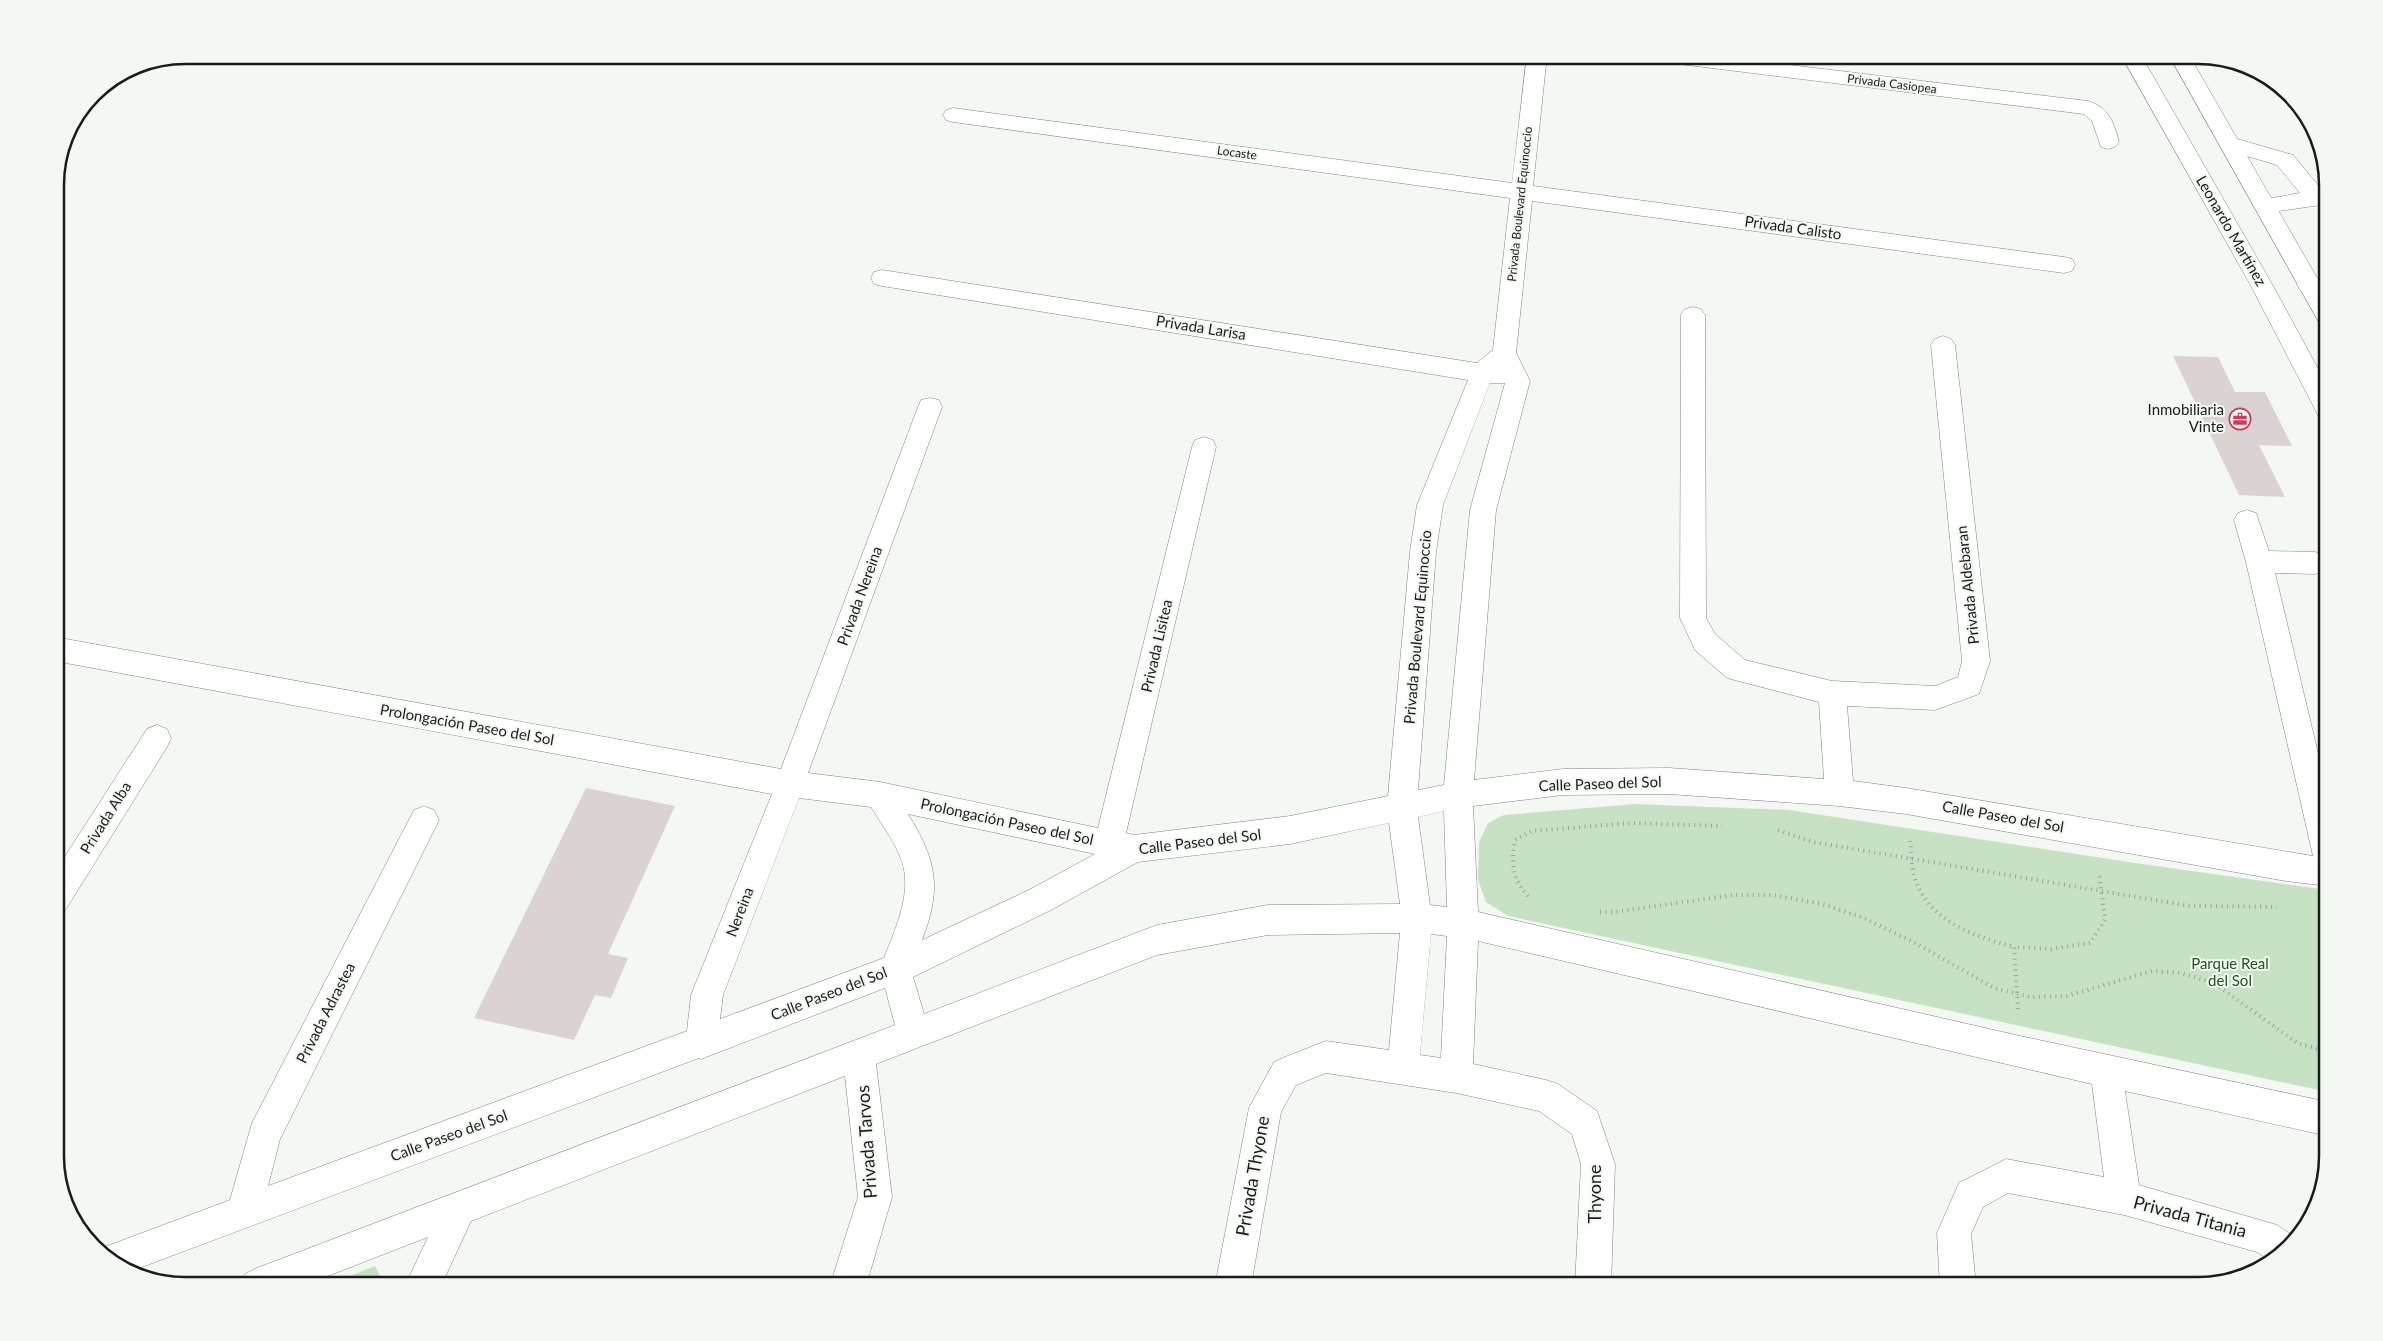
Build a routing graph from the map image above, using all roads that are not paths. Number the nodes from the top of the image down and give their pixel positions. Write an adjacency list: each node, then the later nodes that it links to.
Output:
1 (1535, 64): 8 (street, Privada Boulevard Equinoccio)
2 (1729, 64): 6 (street, Privada Casiopea)
3 (2136, 64): 14 (street, Leonardo Martínez)
4 (2184, 64): 7 (street)
5 (953, 115): 8 (street, Locaste)
6 (2108, 142)
7 (2230, 144): 9 (street); 11 (street)
8 (1522, 191): 12 (street, Privada Calisto); 18 (street, Privada Boulevard Equinoccio)
9 (2319, 195)
10 (2319, 198): 11 (street)
11 (2265, 206): 15 (street)
12 (2064, 265)
13 (882, 278): 19 (street, Privada Larisa)
14 (2261, 284): 15 (street); 21 (street, Leonardo Martínez)
15 (2318, 285)
16 (1693, 316): 28 (street, Privada Aldebaran)
17 (1943, 346): 28 (street, Privada Aldebaran)
18 (1504, 353): 19 (street, Privada Boulevard Equinoccio); 20 (street)
19 (1483, 372): 20 (street, Privada Larisa); 34 (street, Privada Boulevard Equinoccio)
20 (1518, 380): 33 (street)
21 (2319, 393)
22 (930, 407): 30 (street, Privada Nereina)
23 (1204, 448): 37 (street, Privada Lisitea)
24 (2247, 520): 25 (street)
25 (2259, 562): 26 (street); 35 (street)
26 (2315, 563)
27 (64, 650): 30 (street, Prolongación Paseo del Sol)
28 (1832, 693): 31 (street)
29 (157, 738): 39 (street, Privada Alba)
30 (790, 784): 32 (street, Prolongación Paseo del Sol); 44 (street, Nereina)
31 (1838, 793): 33 (street, Calle Paseo del Sol); 38 (street, Calle Paseo del Sol)
32 (880, 795): 37 (street, Prolongación Paseo del Sol); 42 (street)
33 (1458, 795): 34 (street, Calle Paseo del Sol); 41 (street)
34 (1402, 807): 37 (street, Calle Paseo del Sol); 40 (street, Privada Boulevard Equinoccio)
35 (2319, 819)
36 (424, 820): 52 (street, Privada Adrastea)
37 (1122, 846): 42 (street, Calle Paseo del Sol)
38 (2319, 871)
39 (64, 885)
40 (1417, 918): 41 (street); 43 (street); 46 (street)
41 (1463, 924): 47 (street); 48 (street)
42 (895, 969): 43 (street); 44 (street, Calle Paseo del Sol)
43 (914, 1034): 45 (street)
44 (701, 1043): 52 (street, Calle Paseo del Sol)
45 (859, 1054): 51 (street); 57 (street, Privada Tarvos)
46 (1403, 1070): 48 (street, Privada Thyone); 58 (street, Privada Thyone)
47 (2106, 1071): 49 (street); 50 (street, Privada Titania)
48 (1456, 1078): 59 (street, Thyone)
49 (2319, 1117)
50 (2124, 1198): 53 (street, Privada Titania); 60 (street, Privada Titania)
51 (459, 1209): 55 (street); 56 (street)
52 (244, 1212): 54 (street, Calle Paseo del Sol)
53 (2279, 1246)
54 (120, 1258)
55 (281, 1277)
56 (427, 1277)
57 (851, 1277)
58 (1235, 1277)
59 (1593, 1277)
60 (1957, 1277)

